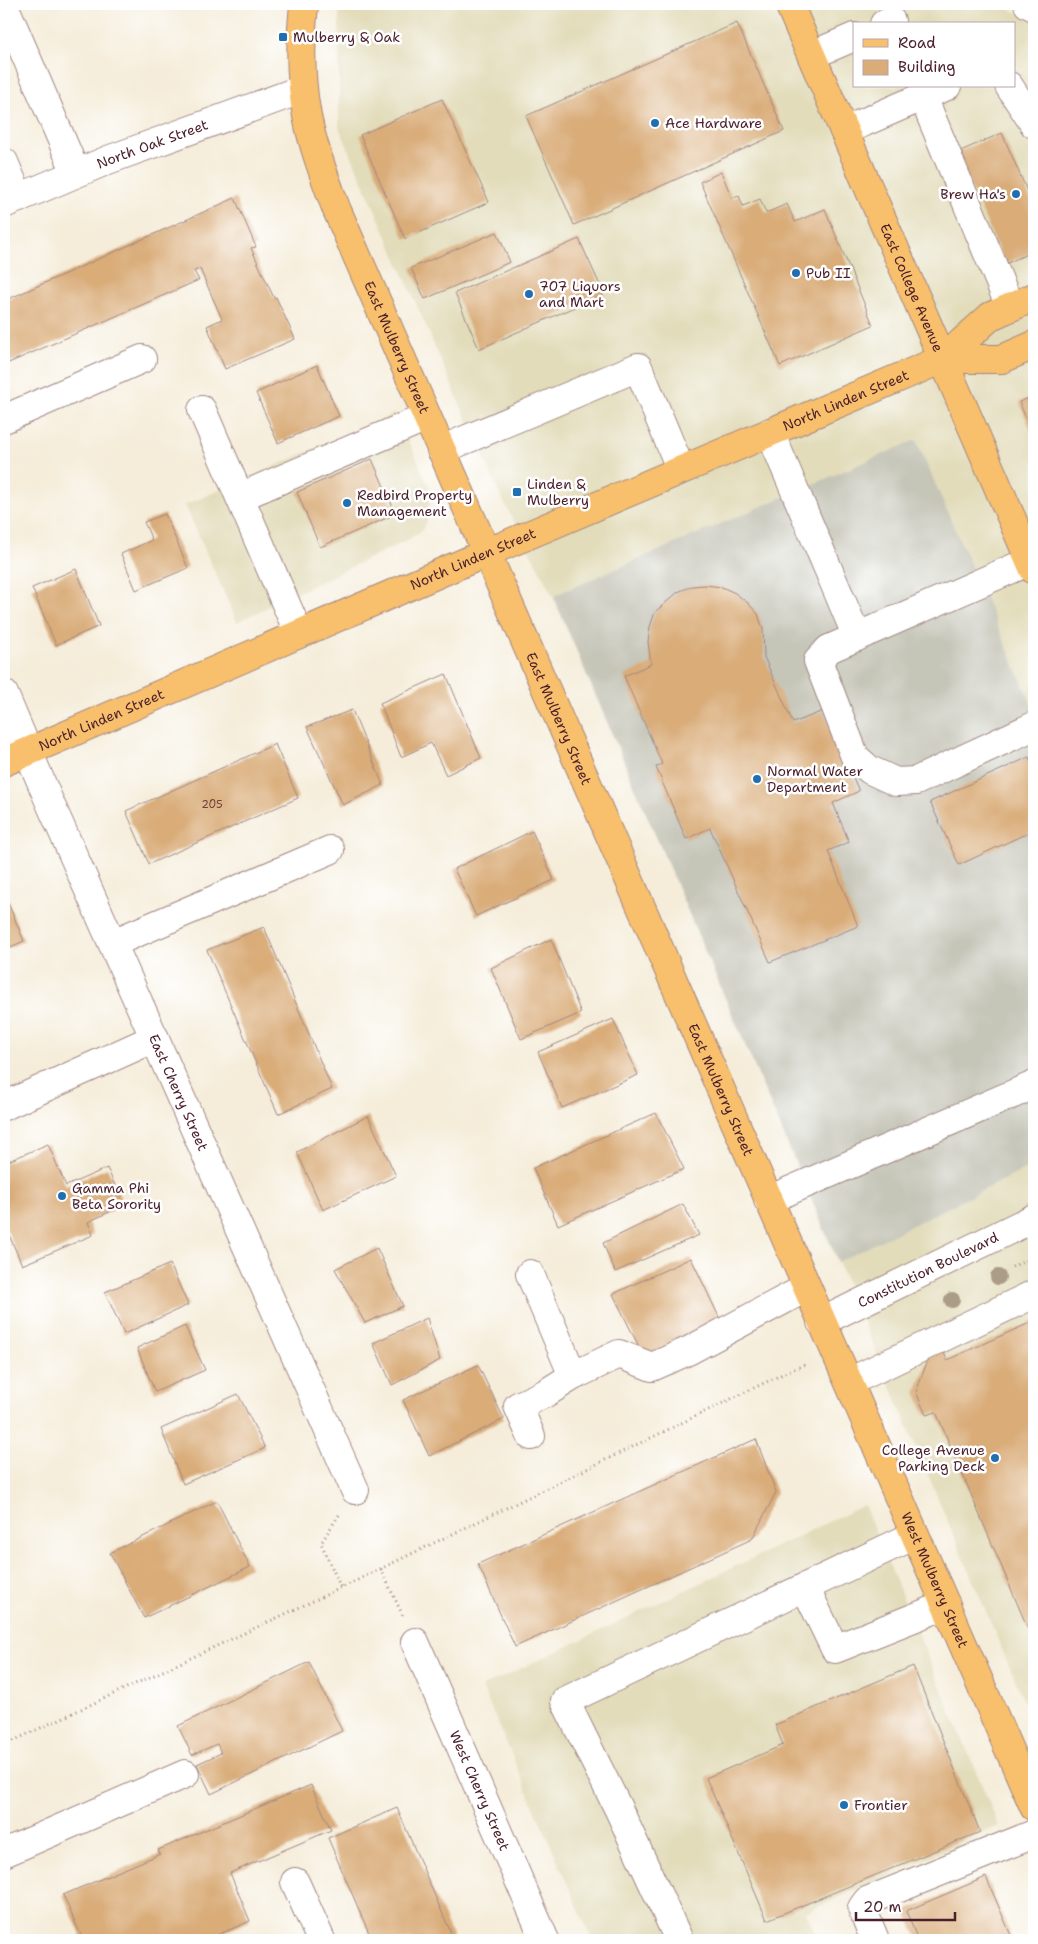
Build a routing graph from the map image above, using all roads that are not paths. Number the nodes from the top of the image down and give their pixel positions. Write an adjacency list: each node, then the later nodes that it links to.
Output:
1 (304, 4): 8 (main road, East Mulberry Street)
2 (789, 4): 7 (main road, East College Avenue)
3 (1028, 4): 5 (street)
4 (4, 5): 14 (street)
5 (1034, 7)
6 (853, 37): 7 (street)
7 (812, 55): 12 (main road, East College Avenue)
8 (303, 83): 14 (street, North Oak Street); 21 (main road, East Mulberry Street)
9 (1010, 88): 11 (street)
10 (935, 91): 12 (street); 16 (street)
11 (1034, 124)
12 (844, 131): 19 (main road, East College Avenue)
13 (4, 162): 15 (street)
14 (76, 173): 15 (street, North Oak Street)
15 (11, 201)
16 (1022, 302): 19 (main road)
17 (1034, 345): 19 (main road)
18 (142, 359): 22 (street)
19 (943, 359): 23 (main road, North Linden Street); 28 (main road, East College Avenue)
20 (202, 410): 26 (street)
21 (427, 417): 24 (main road, East Mulberry Street); 26 (street)
22 (4, 419)
23 (770, 432): 25 (main road, North Linden Street); 30 (street)
24 (441, 450): 25 (street); 27 (main road, East Mulberry Street)
25 (681, 470): 27 (main road, North Linden Street)
26 (240, 497): 29 (street)
27 (486, 553): 29 (main road, North Linden Street); 39 (main road, East Mulberry Street)
28 (1032, 565): 30 (street)
29 (299, 634): 33 (main road, North Linden Street)
30 (856, 637): 32 (street)
31 (4, 694): 33 (street, East Cherry Street)
32 (1034, 726)
33 (16, 757): 35 (street, East Cherry Street)
34 (330, 850): 35 (street)
35 (113, 943): 36 (street, East Cherry Street)
36 (155, 1038): 38 (street); 49 (street, East Cherry Street)
37 (1034, 1085): 39 (street)
38 (4, 1106)
39 (768, 1200): 42 (main road, East Mulberry Street)
40 (1034, 1218): 44 (street, Constitution Boulevard)
41 (530, 1274): 46 (street)
42 (806, 1288): 44 (main road, East Mulberry Street); 46 (street)
43 (1034, 1294): 47 (street)
44 (821, 1322): 45 (main road, East Mulberry Street)
45 (836, 1353): 47 (main road, West Mulberry Street)
46 (573, 1376): 48 (street)
47 (849, 1382): 50 (main road, West Mulberry Street)
48 (531, 1436)
49 (355, 1490)
50 (915, 1535): 51 (street); 52 (main road, West Mulberry Street)
51 (805, 1587): 52 (street); 61 (street)
52 (946, 1605): 55 (main road, West Mulberry Street)
53 (416, 1642): 60 (street, West Cherry Street)
54 (185, 1774): 57 (street)
55 (1034, 1807)
56 (1034, 1834): 62 (street)
57 (4, 1853)
58 (295, 1882): 59 (street)
59 (321, 1940)
60 (545, 1940)
61 (680, 1940)
62 (875, 1940)

